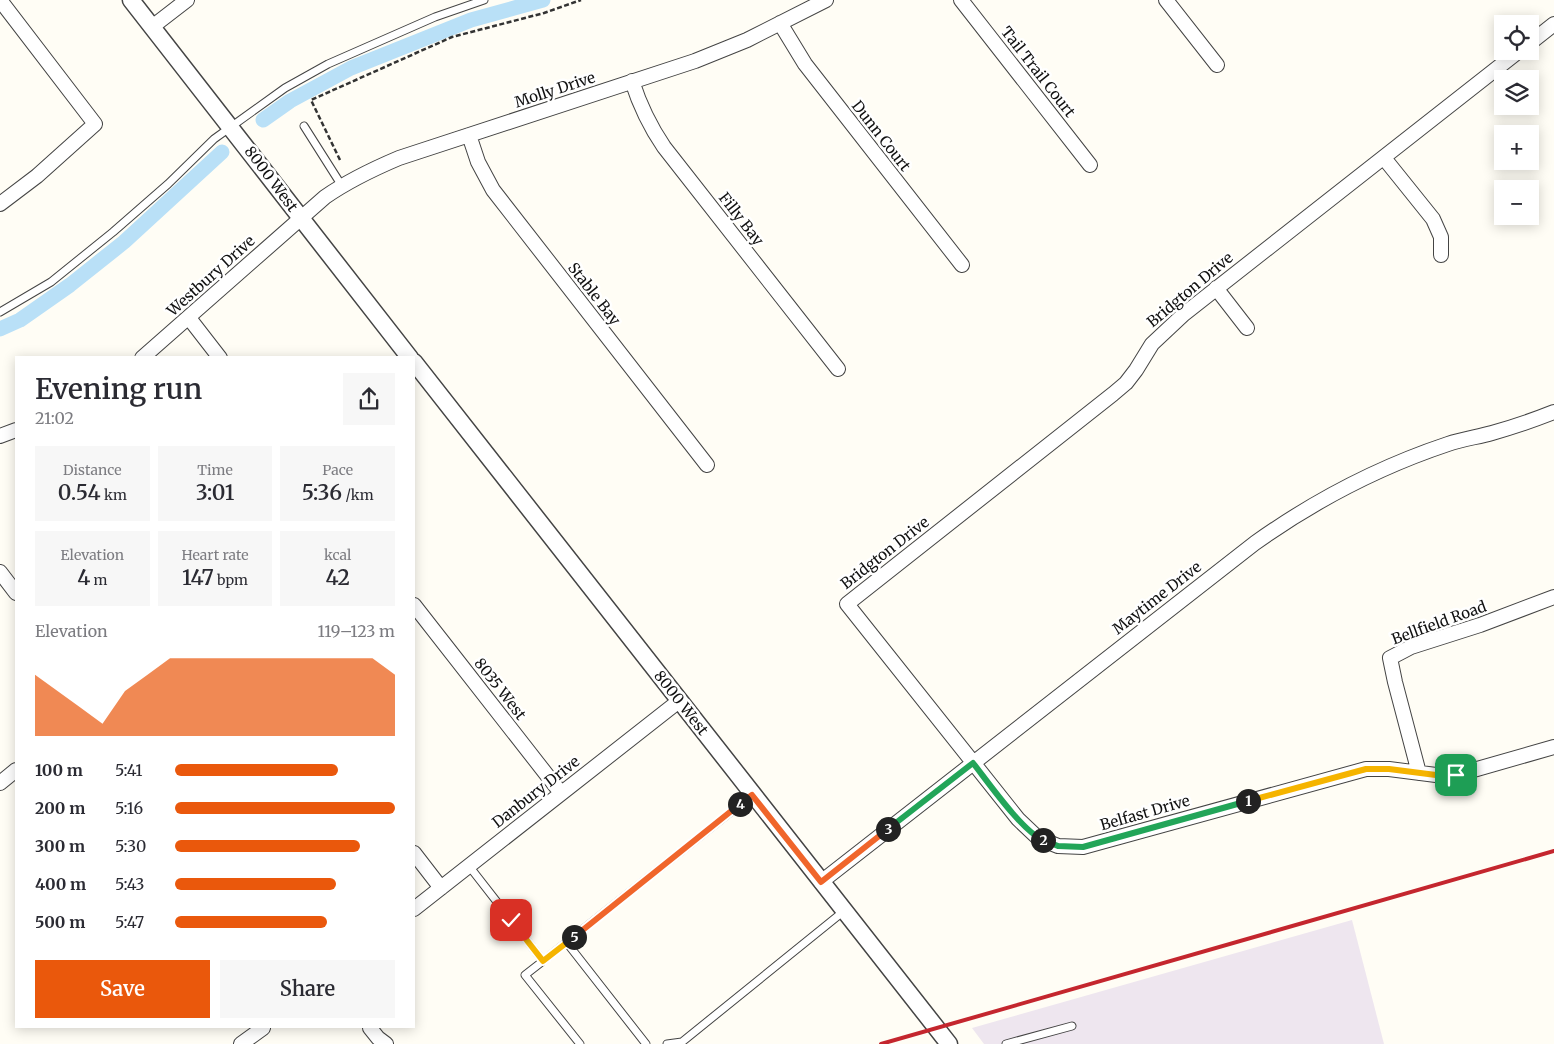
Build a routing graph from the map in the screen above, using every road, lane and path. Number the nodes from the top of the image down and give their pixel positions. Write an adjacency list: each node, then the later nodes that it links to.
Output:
1 (0, 0): 23 (street)
2 (131, 0): 11 (street, 8000 West)
3 (187, 0): 11 (street)
4 (484, 0): 16 (lane)
5 (581, 0): 21 (path)
6 (826, 0): 9 (street, Molly Drive)
7 (960, 0): 20 (street, Tail Trail Court)
8 (1166, 0): 14 (street)
9 (780, 23): 15 (street, Molly Drive); 26 (street, Dunn Court)
10 (1554, 24): 12 (street)
11 (152, 27): 16 (street, 8000 West)
12 (1539, 36)
13 (1508, 60): 19 (street, Bridgton Drive)
14 (1217, 65)
15 (632, 82): 18 (street, Molly Drive); 35 (street, Filly Bay)
16 (230, 126): 24 (street, 8000 West); 28 (lane)
17 (304, 126): 22 (lane)
18 (469, 135): 22 (street, Molly Drive); 39 (street, Stable Bay)
19 (1384, 158): 25 (street); 27 (street, Bridgton Drive)
20 (1090, 165)
21 (344, 167)
22 (342, 186): 24 (street, Molly Drive)
23 (0, 204)
24 (300, 218): 29 (street, Westbury Drive); 33 (street, 8000 West)
25 (1441, 255)
26 (962, 264)
27 (1216, 288): 30 (street); 43 (street, Bridgton Drive)
28 (0, 312)
29 (189, 318): 31 (street, Westbury Drive); 32 (street)
30 (1247, 328)
31 (144, 356)
32 (218, 356)
33 (408, 356)
34 (415, 363): 45 (street, 8000 West)
35 (838, 369)
36 (1554, 412): 47 (street, Maytime Drive)
37 (15, 430): 38 (street)
38 (0, 436)
39 (707, 466)
40 (2, 579): 41 (street)
41 (15, 592)
42 (1554, 597): 49 (street, Bellfield Road)
43 (847, 604): 47 (street, Belfast Drive)
44 (415, 606): 51 (street, 8035 West)
45 (679, 701): 51 (street, Danbury Drive); 52 (street, 8000 West)
46 (1554, 747): 49 (street, Belfast Drive)
47 (973, 763): 49 (street, Belfast Drive); 55 (street, Maytime Drive)
48 (15, 771): 50 (street)
49 (1419, 773)
50 (0, 783)
51 (561, 794): 54 (street, Danbury Drive)
52 (752, 795): 55 (street, 8000 West); 59 (lane)
53 (415, 854): 56 (street)
54 (469, 866): 56 (street, Danbury Drive); 60 (lane)
55 (821, 882): 58 (street, 8000 West)
56 (441, 888): 57 (street, Danbury Drive)
57 (415, 908)
58 (844, 911): 68 (lane); 69 (street, 8000 West)
59 (567, 943): 60 (lane); 67 (lane)
60 (543, 961): 66 (lane)
61 (1072, 1026): 70 (lane)
62 (262, 1028): 64 (street)
63 (370, 1028): 65 (street)
64 (241, 1044)
65 (386, 1044)
66 (580, 1044)
67 (646, 1044)
68 (667, 1044)
69 (949, 1044)
70 (1006, 1044)

